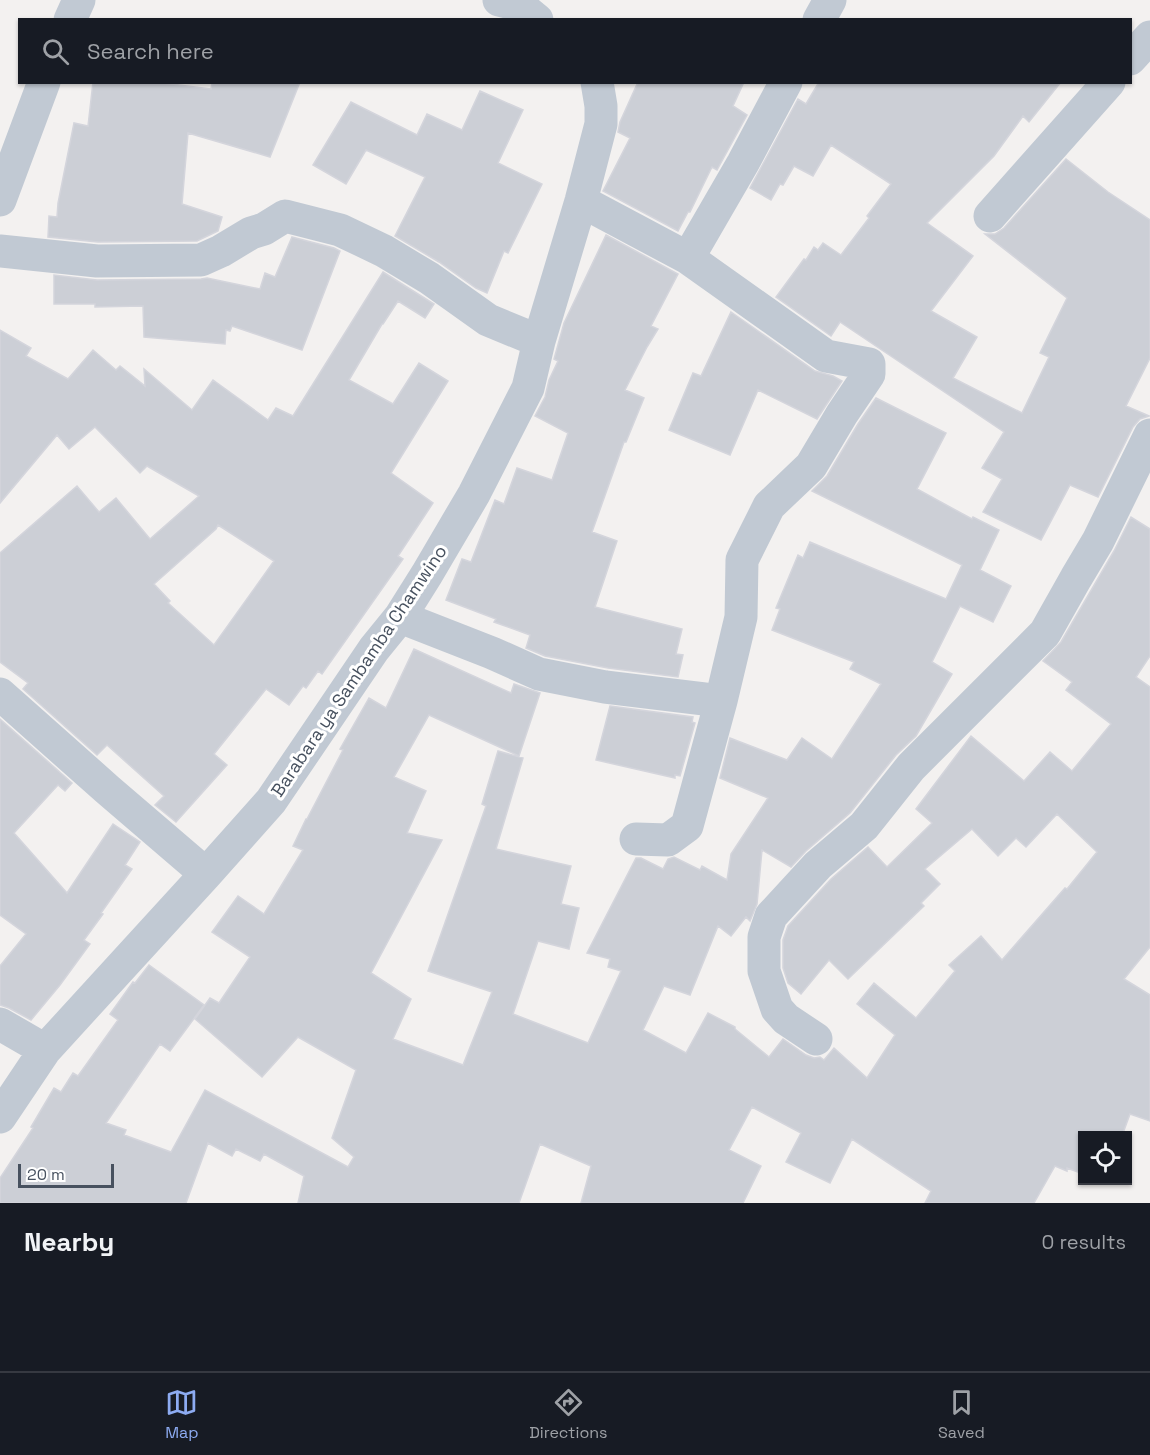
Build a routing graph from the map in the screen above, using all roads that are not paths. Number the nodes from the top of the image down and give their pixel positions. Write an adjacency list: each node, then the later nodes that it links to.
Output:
1 (79, 0): 4 (street)
2 (499, 0): 5 (street)
3 (830, 0): 6 (street)
4 (71, 18)
5 (535, 18)
6 (820, 18)
7 (1150, 37): 8 (street)
8 (1132, 58)
9 (43, 84): 13 (street)
10 (597, 84): 14 (street, Barabara ya Sambamba Chamwino)
11 (785, 84): 17 (street)
12 (1107, 84): 15 (street)
13 (0, 200)
14 (581, 201): 17 (street); 18 (street, Barabara ya Sambamba Chamwino)
15 (990, 216)
16 (0, 250): 18 (street)
17 (688, 258): 22 (street)
18 (539, 342): 20 (street, Barabara ya Sambamba Chamwino)
19 (1150, 435): 26 (street)
20 (400, 617): 22 (street); 24 (street, Barabara ya Sambamba Chamwino)
21 (0, 694): 24 (street)
22 (721, 701): 23 (street)
23 (636, 839)
24 (206, 874): 27 (street, Barabara ya Sambamba Chamwino)
25 (0, 1024): 27 (street)
26 (816, 1039)
27 (45, 1050): 28 (street, Barabara ya Sambamba Chamwino)
28 (0, 1117)

